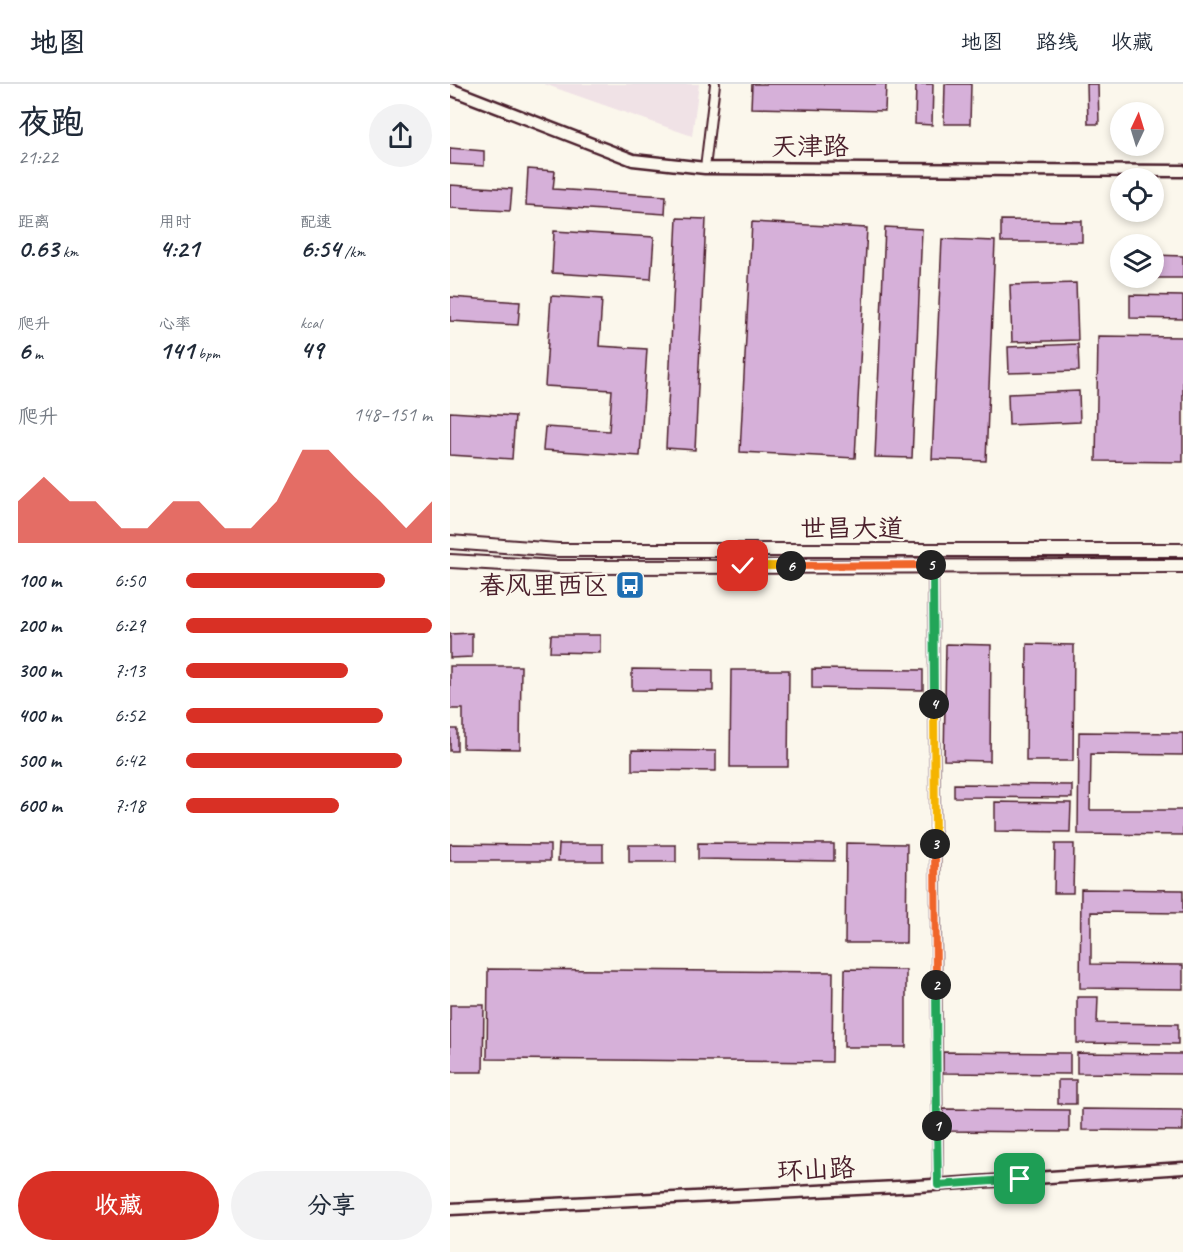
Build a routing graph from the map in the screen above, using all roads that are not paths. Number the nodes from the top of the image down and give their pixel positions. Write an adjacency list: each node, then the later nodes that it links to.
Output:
1 (715, 84): 3 (street)
2 (450, 89): 3 (main road, 天津路)
3 (705, 168): 4 (main road, 天津路)
4 (1183, 171)
5 (450, 542): 6 (main road, 世昌大道)
6 (1183, 550)
7 (450, 561): 8 (main road, 世昌大道)
8 (933, 565): 9 (main road, 世昌大道); 11 (street)
9 (1183, 566)
10 (1183, 1168): 11 (main road, 环山路)
11 (938, 1185): 12 (main road, 环山路)
12 (450, 1209)

